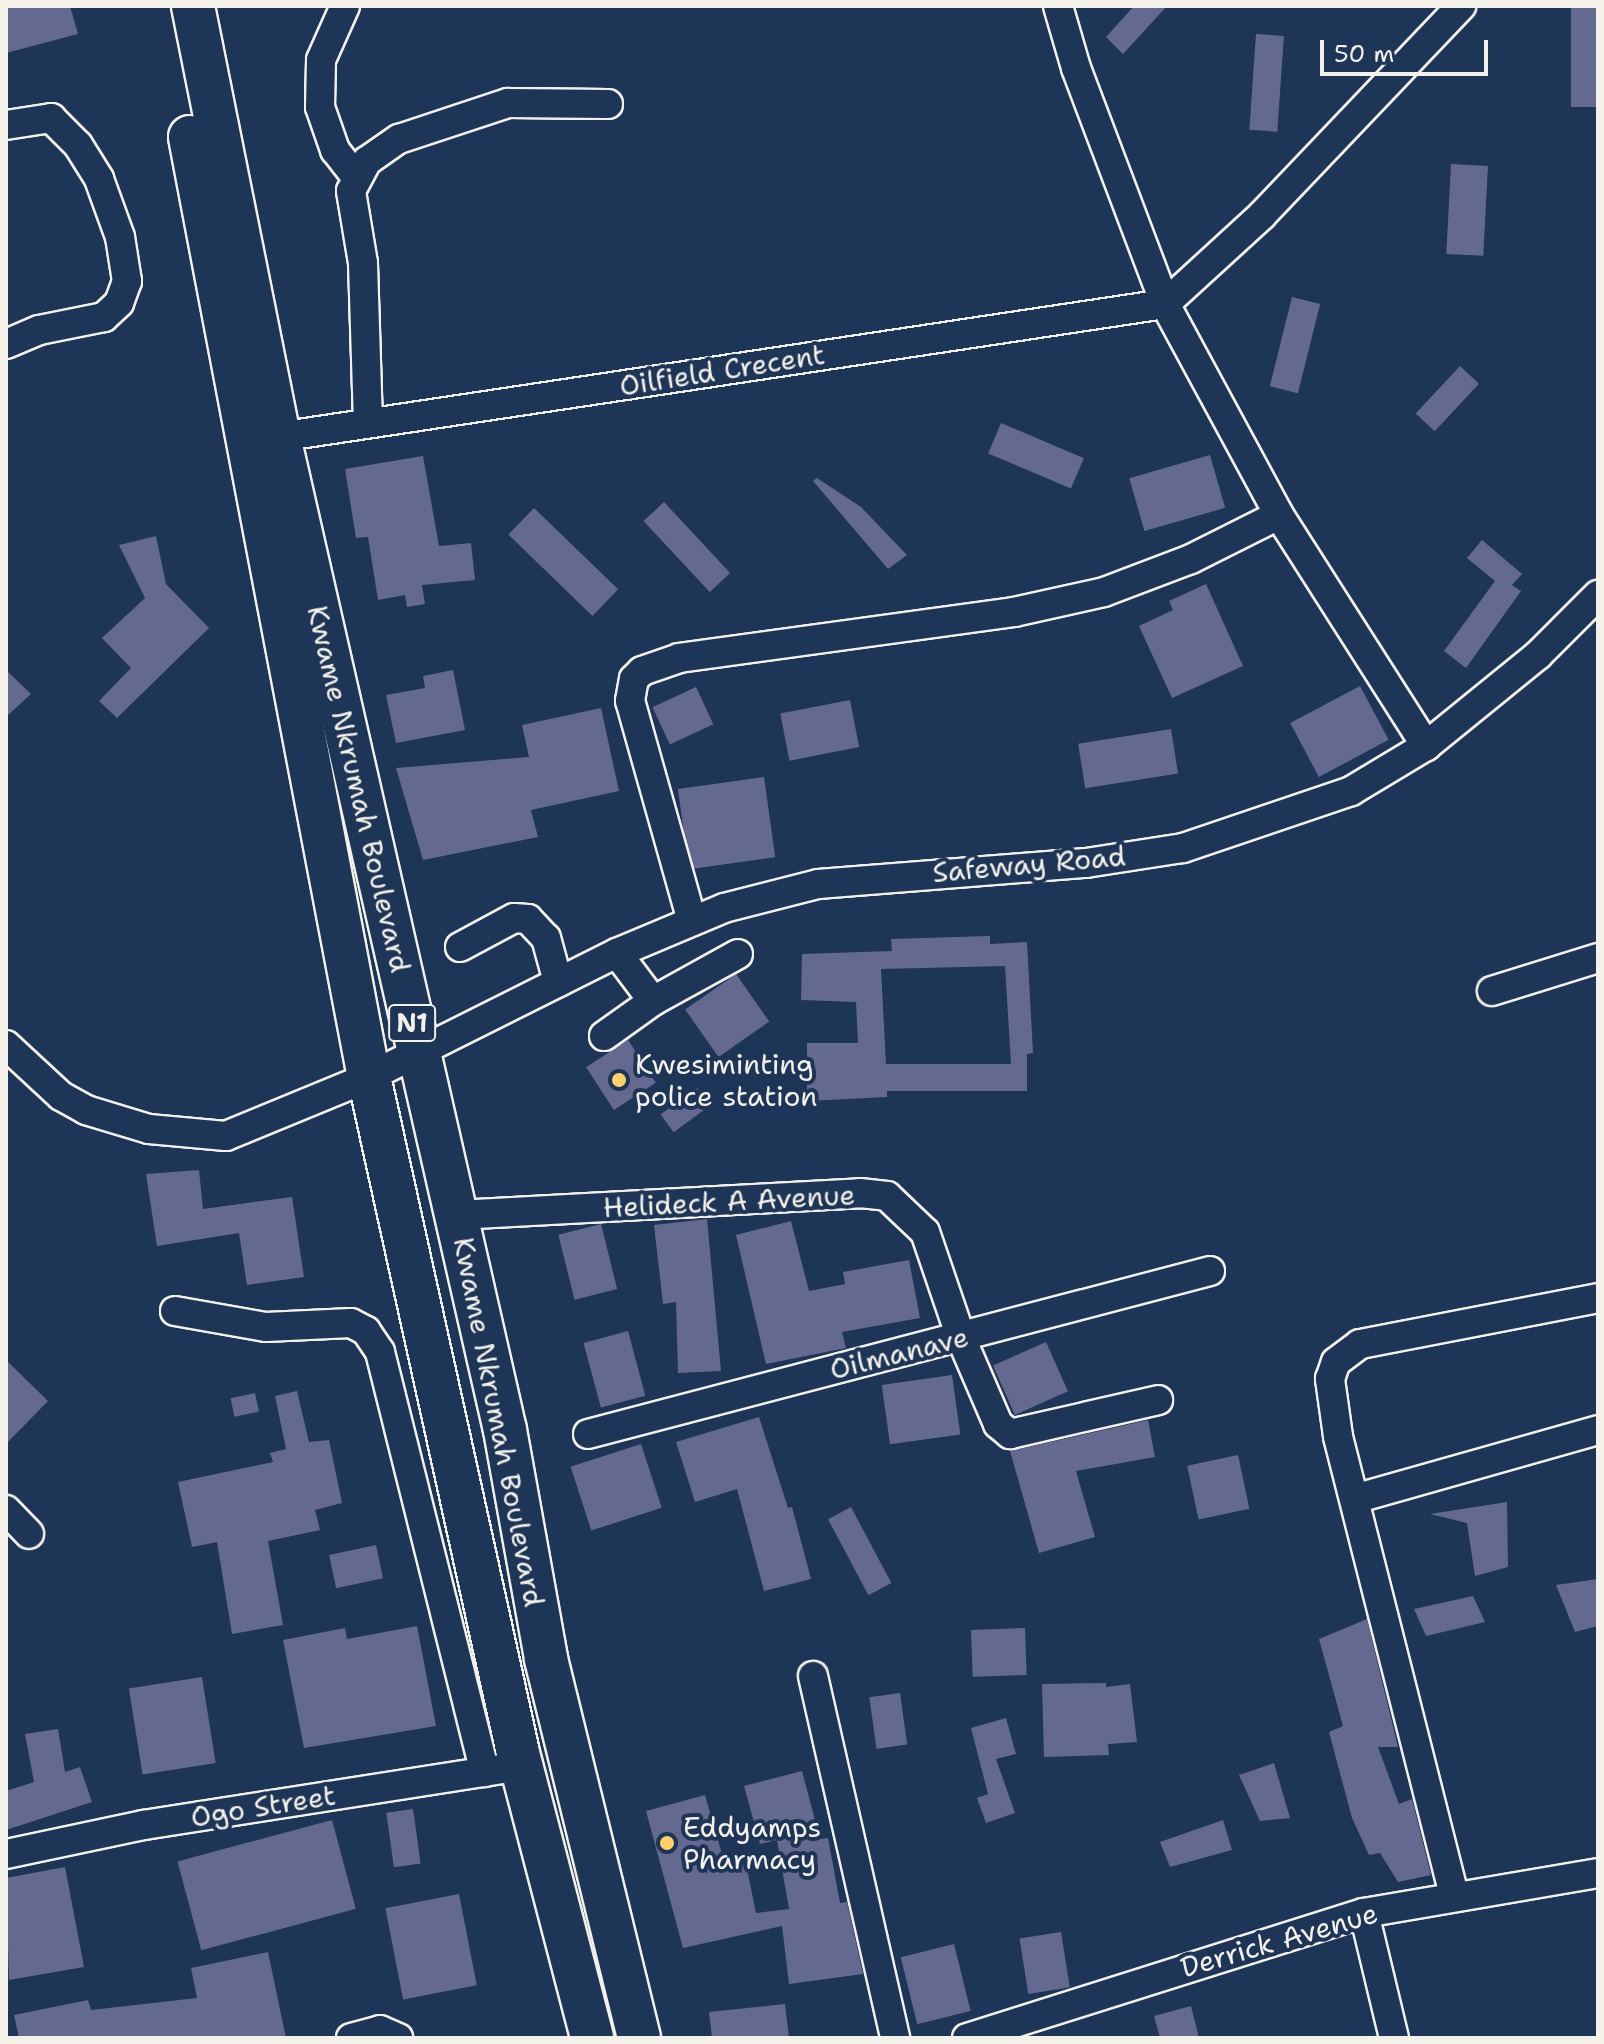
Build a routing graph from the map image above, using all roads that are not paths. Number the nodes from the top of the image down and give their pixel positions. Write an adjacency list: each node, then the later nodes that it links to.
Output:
1 (166, 6): 27 (highway, Kwame Nkrumah Boulevard / N1)
2 (193, 6): 12 (highway, Kwame Nkrumah Boulevard / N1)
3 (345, 6): 8 (street)
4 (1058, 6): 9 (street)
5 (1461, 6): 9 (street)
6 (608, 104): 8 (street)
7 (6, 125): 10 (street)
8 (356, 177): 11 (street)
9 (1165, 304): 11 (street, Oilfield Crecent); 13 (street)
10 (6, 344)
11 (368, 423): 12 (street, Oilfield Crecent)
12 (279, 437): 26 (highway, Kwame Nkrumah Boulevard / N1)
13 (1279, 515): 15 (street); 16 (street)
14 (1598, 595): 15 (street, Safeway Road)
15 (1426, 746): 16 (street, Safeway Road)
16 (692, 921): 18 (street, Safeway Road)
17 (460, 947): 21 (street)
18 (617, 953): 21 (street, Safeway Road); 23 (street)
19 (738, 954): 23 (street)
20 (1598, 958): 22 (street)
21 (558, 982): 26 (street, Safeway Road)
22 (1492, 991)
23 (653, 1001): 24 (street)
24 (604, 1036)
25 (6, 1045): 27 (street, Safeway Road)
26 (419, 1054): 27 (street, Safeway Road); 28 (highway, Kwame Nkrumah Boulevard / N1)
27 (369, 1077): 40 (highway, Kwame Nkrumah Boulevard / N1)
28 (457, 1215): 32 (street, Helideck A Avenue); 48 (highway, Kwame Nkrumah Boulevard / N1)
29 (1210, 1271): 32 (street, Oilmanave)
30 (1598, 1298): 36 (street)
31 (175, 1311): 40 (street)
32 (961, 1338): 33 (street, Helideck A Avenue); 35 (street, Oilmanave)
33 (1158, 1400)
34 (1598, 1430): 36 (street)
35 (588, 1434)
36 (1358, 1498): 43 (street)
37 (6, 1510): 38 (street)
38 (29, 1534)
39 (813, 1676): 49 (street)
40 (503, 1769): 41 (street, Ogo Street); 47 (highway, Kwame Nkrumah Boulevard / N1)
41 (6, 1854)
42 (1598, 1873): 43 (street, Derrick Avenue)
43 (1454, 1895): 44 (street, Derrick Avenue)
44 (1364, 1913): 50 (street, Derrick Avenue); 51 (street)
45 (351, 2038): 46 (street)
46 (398, 2038)
47 (592, 2038)
48 (639, 2038)
49 (895, 2038)
50 (967, 2038)
51 (1394, 2038)

